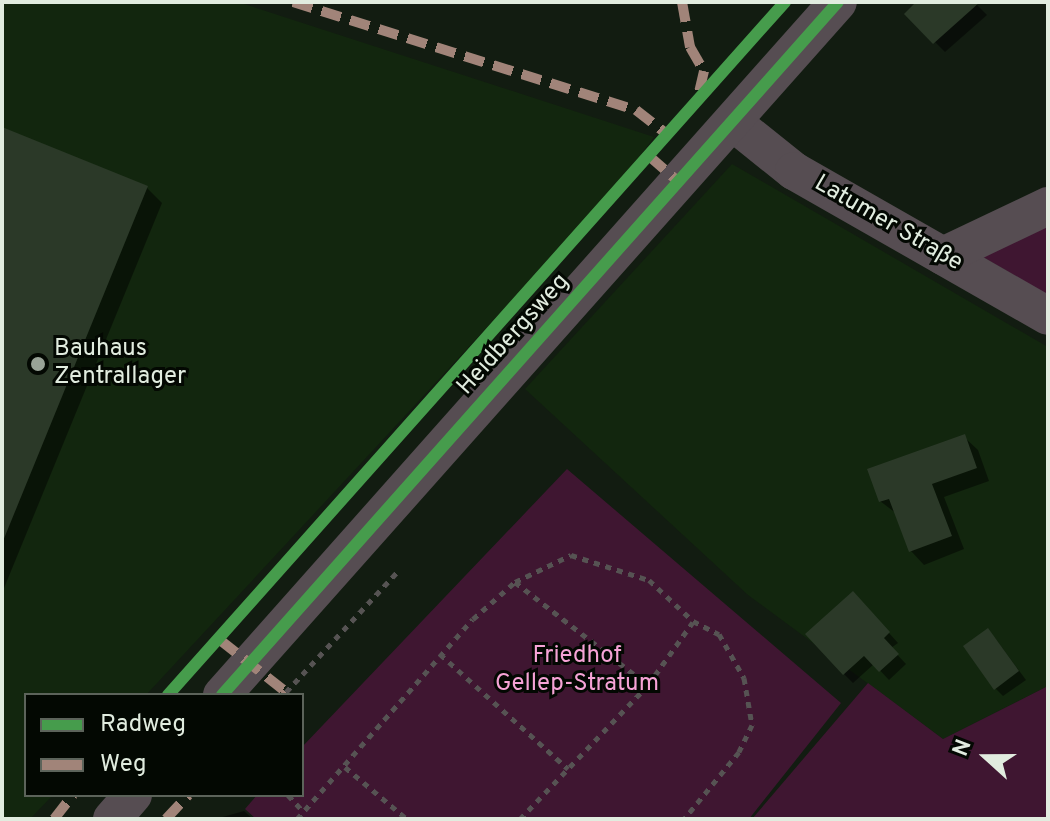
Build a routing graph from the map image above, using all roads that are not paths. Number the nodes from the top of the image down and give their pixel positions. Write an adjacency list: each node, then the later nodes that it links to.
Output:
1 (838, 2): 2 (street, Heidbergsweg)
2 (734, 123): 4 (street, Latumer Straße); 6 (street, Heidbergsweg)
3 (1048, 206): 4 (street)
4 (943, 256): 5 (street, Latumer Straße)
5 (1048, 316)
6 (224, 693)
7 (131, 797): 8 (street)
8 (112, 819)

